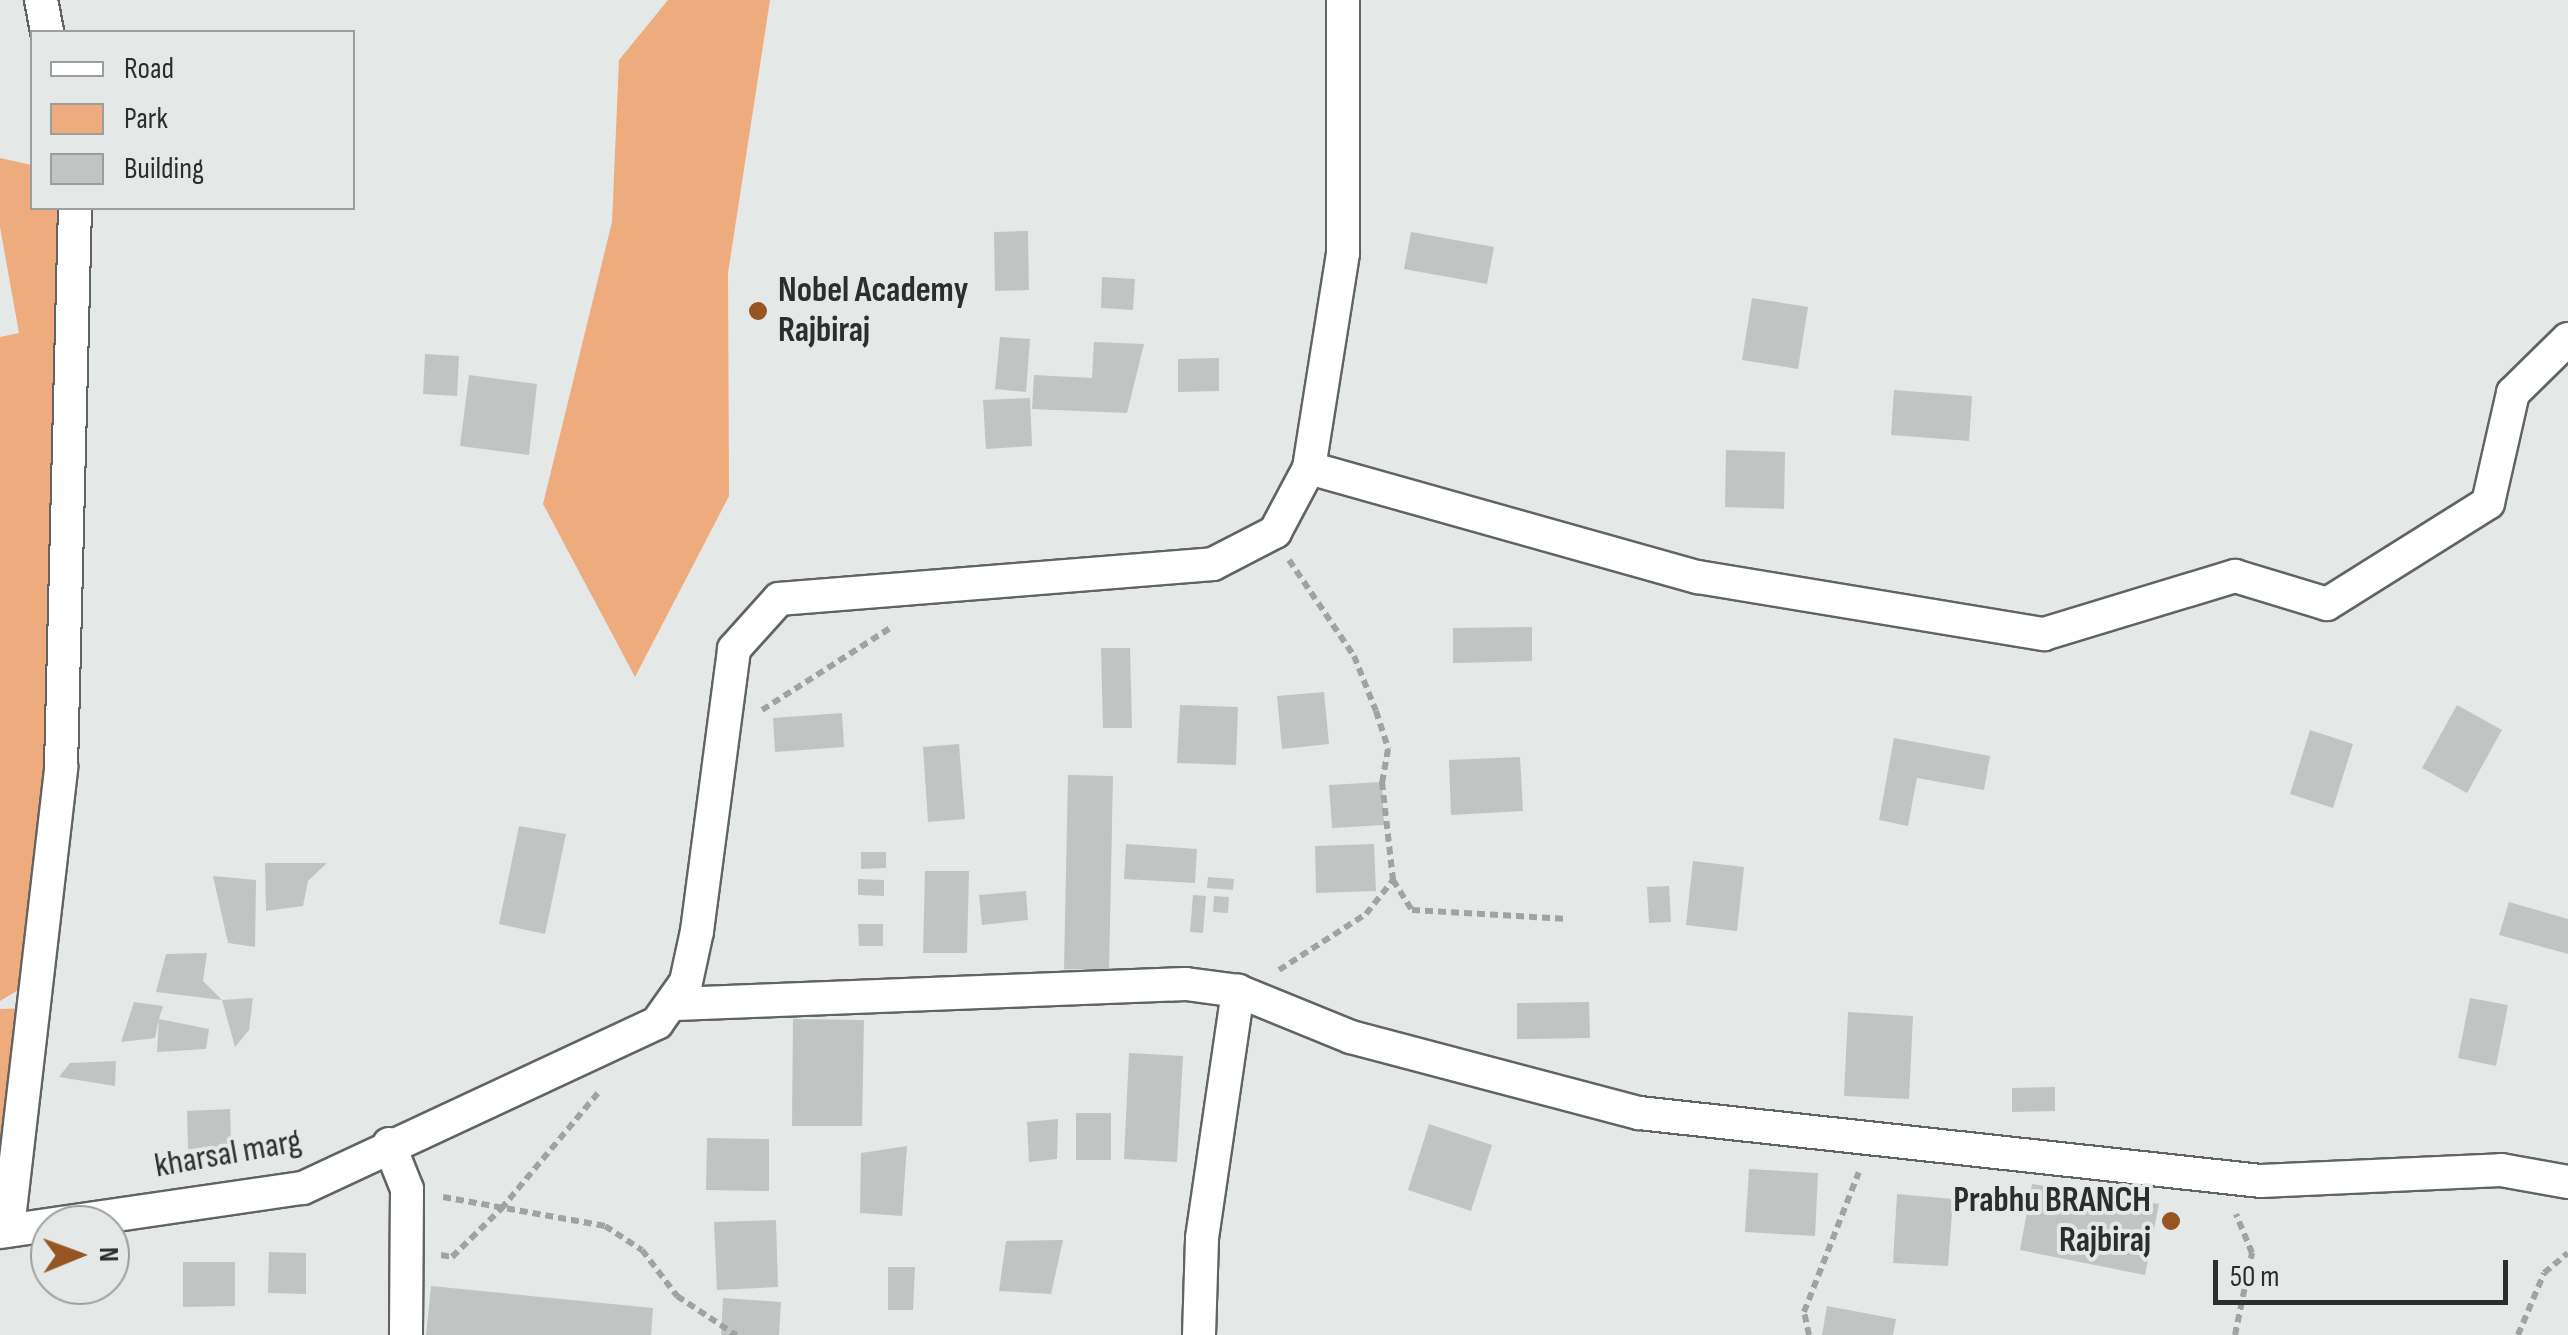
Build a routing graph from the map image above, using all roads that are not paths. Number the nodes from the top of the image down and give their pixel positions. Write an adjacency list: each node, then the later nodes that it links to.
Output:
1 (41, 0): 3 (street)
2 (1343, 0): 6 (street)
3 (48, 30)
4 (75, 210): 11 (street)
5 (2568, 339): 6 (street)
6 (1309, 468): 8 (street)
7 (1238, 991): 8 (street); 10 (street); 13 (street)
8 (676, 1004): 9 (street, kharsal marg)
9 (389, 1144): 11 (street, kharsal marg); 12 (street)
10 (2568, 1182)
11 (4, 1230)
12 (406, 1335)
13 (1199, 1335)

